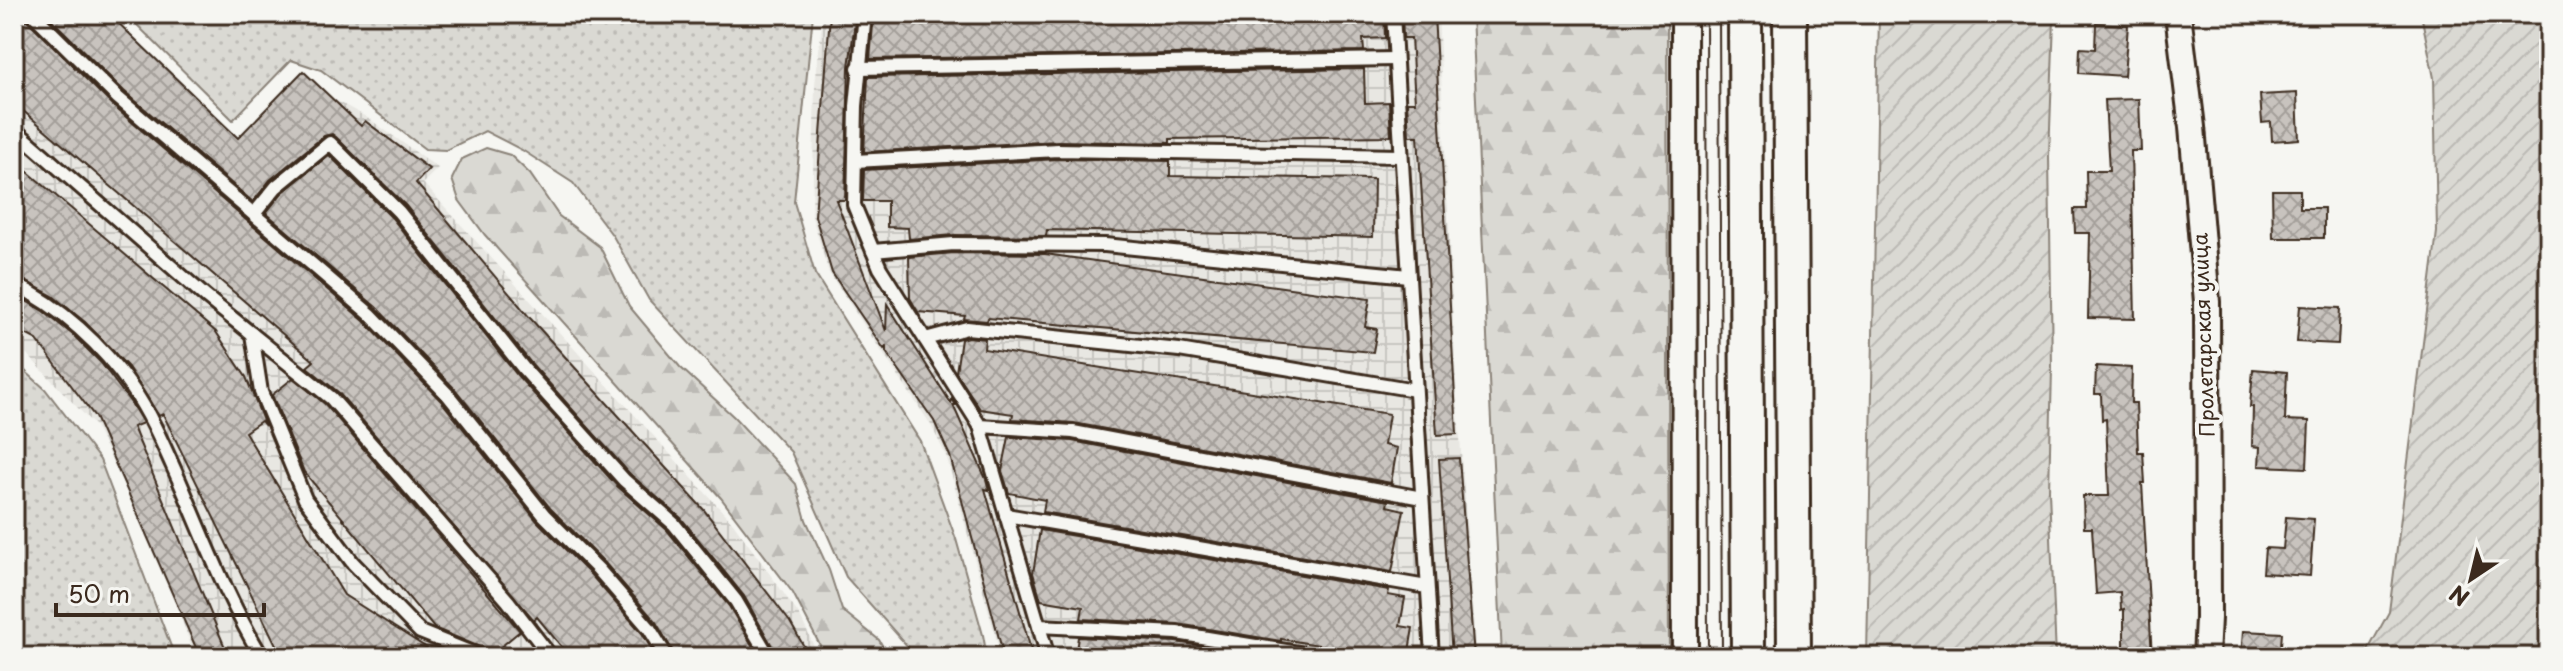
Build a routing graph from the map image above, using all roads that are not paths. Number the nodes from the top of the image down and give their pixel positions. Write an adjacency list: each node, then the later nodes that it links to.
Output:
1 (33, 14): 13 (lane)
2 (865, 14): 9 (lane)
3 (1393, 14): 8 (lane)
4 (1684, 14): 33 (street)
5 (1745, 14): 34 (main road)
6 (1790, 14): 35 (main road)
7 (2178, 14): 36 (street, Пролетарская улица)
8 (1395, 59): 9 (lane); 11 (lane)
9 (858, 68): 12 (lane)
10 (14, 129): 17 (lane)
11 (1401, 156): 12 (lane); 15 (lane)
12 (855, 161): 14 (lane)
13 (254, 214): 28 (lane); 29 (lane)
14 (873, 251): 15 (lane); 18 (lane)
15 (1408, 276): 19 (lane)
16 (14, 284): 25 (lane)
17 (252, 334): 26 (lane); 27 (lane)
18 (925, 339): 19 (lane); 20 (lane)
19 (1415, 390): 21 (lane)
20 (980, 426): 21 (lane); 22 (lane)
21 (1422, 498): 23 (lane)
22 (1006, 515): 23 (lane); 24 (lane)
23 (1427, 587): 32 (lane)
24 (1039, 626): 30 (lane); 31 (lane)
25 (262, 657)
26 (482, 657)
27 (551, 657)
28 (667, 657)
29 (769, 657)
30 (1048, 657)
31 (1323, 657)
32 (1432, 657)
33 (1685, 657)
34 (1748, 657)
35 (1794, 657)
36 (2206, 657)

